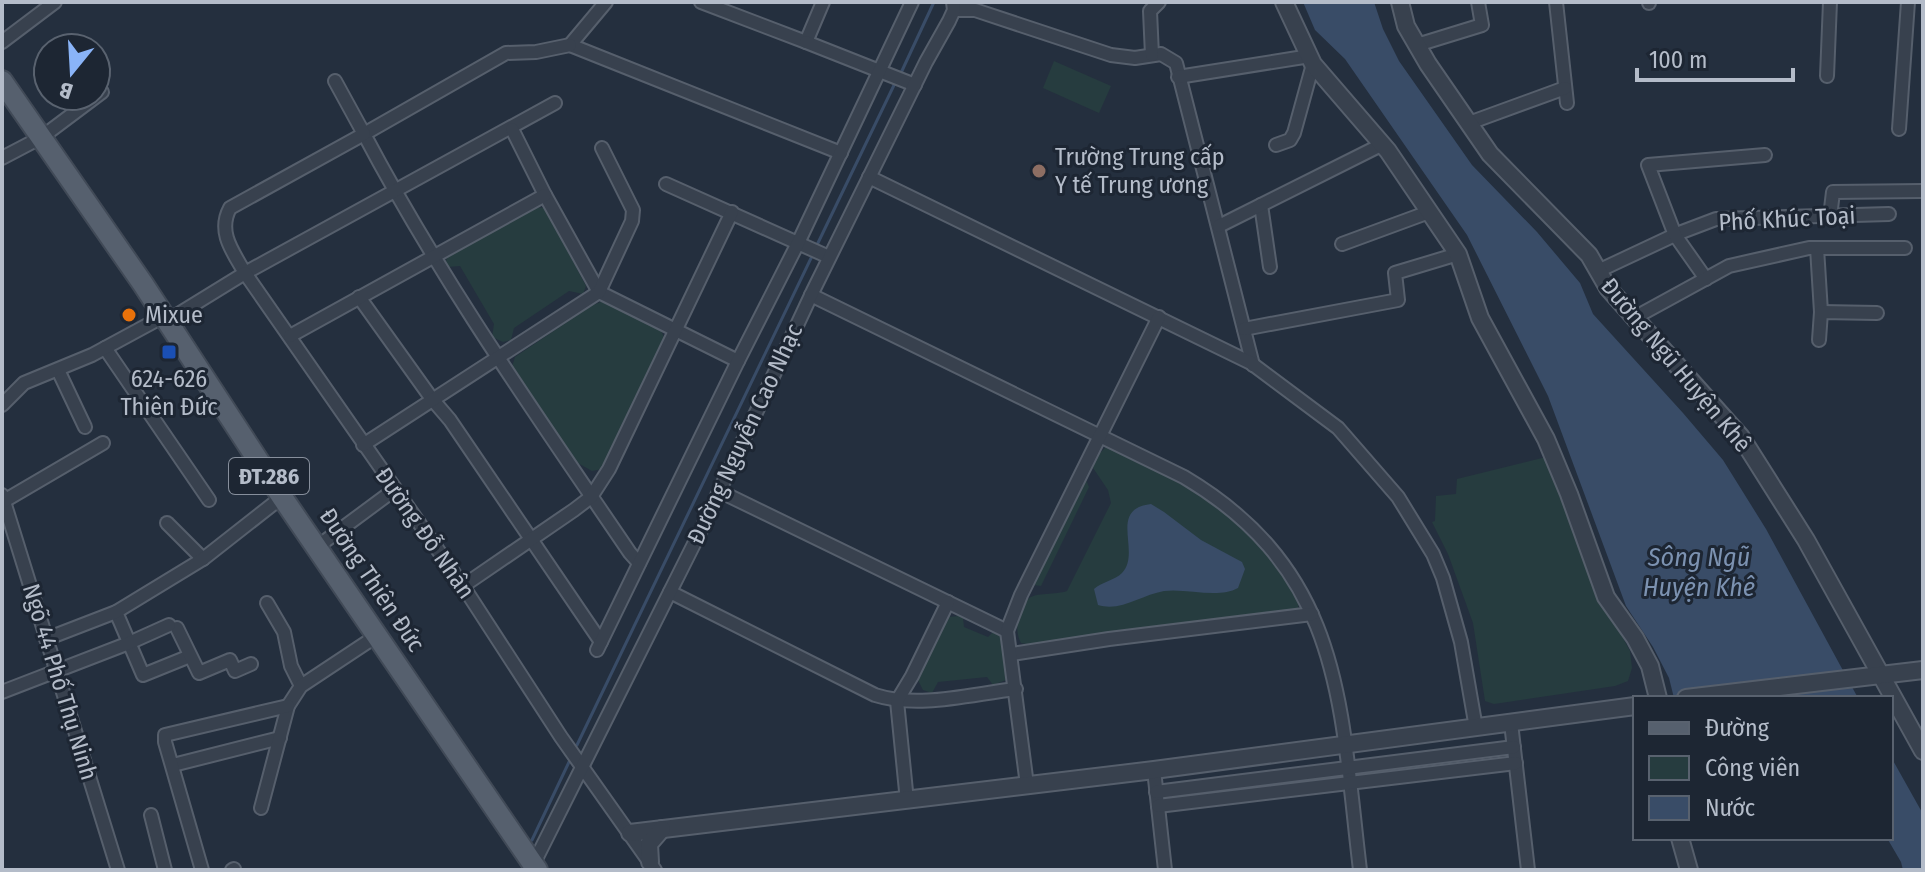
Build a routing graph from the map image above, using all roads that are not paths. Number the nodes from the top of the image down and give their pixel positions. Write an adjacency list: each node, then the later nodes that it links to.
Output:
1 (55, 2): 14 (street)
2 (606, 2): 16 (street)
3 (701, 2): 15 (street)
4 (823, 2): 15 (street)
5 (912, 2): 20 (street)
6 (1159, 2): 18 (street)
7 (1284, 2): 19 (street)
8 (1400, 2): 17 (street, Đường Ngũ Huyện Khê)
9 (1478, 2): 17 (street)
10 (1556, 2): 26 (street)
11 (1830, 2): 21 (street)
12 (1908, 2): 32 (street)
13 (954, 6): 18 (street); 25 (street, Đường Nguyễn Cao Nhạc)
14 (2, 42)
15 (806, 42): 20 (street)
16 (570, 45): 33 (street); 38 (street)
17 (1417, 45): 30 (street, Đường Ngũ Huyện Khê)
18 (1152, 55): 22 (street)
19 (1311, 60): 22 (street); 35 (street); 36 (street)
20 (883, 72): 25 (street); 38 (street)
21 (1827, 76)
22 (1178, 77): 51 (street)
23 (2, 81): 34 (main road, Đường Thiên Đức / ĐT.286)
24 (335, 81): 33 (street)
25 (911, 84): 41 (street, Đường Nguyễn Cao Nhạc)
26 (1565, 88): 28 (street); 30 (street)
27 (555, 103): 31 (street)
28 (1567, 103)
29 (75, 112): 34 (street)
30 (1469, 123): 61 (street, Đường Ngũ Huyện Khê)
31 (512, 129): 43 (street); 45 (street)
32 (1899, 129)
33 (364, 134): 43 (street); 62 (street, Đường Đỗ Nhân)
34 (42, 137): 40 (street); 70 (main road, Đường Thiên Đức / ĐT.286)
35 (1383, 144): 46 (street); 48 (street)
36 (1276, 145)
37 (602, 148): 64 (street)
38 (841, 153): 53 (street)
39 (1765, 155): 52 (street)
40 (2, 158)
41 (869, 177): 59 (street, Đường Nguyễn Cao Nhạc); 69 (street)
42 (666, 184): 47 (street)
43 (394, 191): 58 (street); 62 (street)
44 (1923, 191): 50 (street)
45 (545, 195): 58 (street); 64 (street)
46 (1261, 205): 51 (street); 60 (street)
47 (732, 212): 53 (street); 73 (street)
48 (1429, 212): 54 (street); 57 (street)
49 (1889, 214): 50 (street, Phố Khúc Toại)
50 (1830, 217): 52 (street, Phố Khúc Toại)
51 (1219, 226): 72 (street)
52 (1675, 235): 61 (street, Phố Khúc Toại); 63 (street)
53 (800, 243): 59 (street); 78 (street)
54 (1342, 244)
55 (1817, 248): 56 (street); 63 (street); 67 (street)
56 (1905, 248)
57 (1458, 254): 72 (street); 117 (street)
58 (433, 255): 66 (street); 77 (street)
59 (826, 256): 65 (street, Đường Nguyễn Cao Nhạc)
60 (1270, 267)
61 (1598, 271): 71 (street, Đường Ngũ Huyện Khê)
62 (245, 273): 70 (street); 74 (street, Đường Đỗ Nhân)
63 (1706, 279): 71 (street)
64 (599, 292): 73 (street); 77 (street)
65 (811, 295): 84 (street); 88 (street, Đường Nguyễn Cao Nhạc)
66 (359, 297): 74 (street); 81 (street)
67 (1821, 312): 68 (street); 75 (street)
68 (1877, 313)
69 (1159, 317): 79 (street); 84 (street)
70 (166, 318): 76 (street); 89 (main road, Đường Thiên Đức / ĐT.286)
71 (1634, 318): 113 (street, Đường Ngũ Huyện Khê)
72 (1244, 329): 79 (street)
73 (676, 330): 78 (street); 90 (street)
74 (290, 336): 86 (street, Đường Đỗ Nhân)
75 (1819, 340)
76 (105, 348): 80 (street); 92 (street)
77 (498, 357): 81 (street); 90 (street)
78 (738, 361): 97 (street)
79 (1253, 365): 125 (street)
80 (58, 370): 82 (street); 83 (street)
81 (432, 399): 86 (street); 94 (street)
82 (2, 405)
83 (85, 427)
84 (1101, 437): 103 (street); 104 (street)
85 (103, 443): 91 (street)
86 (363, 445): 87 (street, Đường Đỗ Nhân)
87 (394, 490): 95 (street); 98 (street, Đường Đỗ Nhân)
88 (719, 491): 99 (street, Đường Nguyễn Cao Nhạc); 100 (street)
89 (282, 497): 95 (main road, Đường Thiên Đức / ĐT.286); 96 (street)
90 (591, 497): 94 (street); 97 (street)
91 (3, 498): 106 (street, Ngõ 44 Phố Thụ Ninh)
92 (209, 500)
93 (167, 523): 96 (street)
94 (529, 543): 97 (street); 98 (street)
95 (317, 547): 105 (main road, Đường Thiên Đức / ĐT.286)
96 (203, 559): 102 (street)
97 (639, 563)
98 (463, 586): 133 (street, Đường Đỗ Nhân)
99 (670, 592): 121 (street); 133 (street, Đường Nguyễn Cao Nhạc)
100 (948, 602): 104 (street); 121 (street)
101 (267, 603): 114 (street)
102 (116, 612): 106 (street); 107 (street)
103 (1312, 614): 108 (street); 127 (street)
104 (1007, 631): 108 (street)
105 (378, 635): 114 (street); 146 (main road, Đường Thiên Đức / ĐT.286)
106 (46, 639): 111 (street, Ngõ 44 Phố Thụ Ninh)
107 (129, 643): 109 (street); 109 (street); 111 (street)
108 (1012, 654): 115 (street)
109 (190, 656): 110 (street)
110 (251, 664)
111 (57, 669): 116 (street); 147 (street, Ngõ 44 Phố Thụ Ninh)
112 (1923, 670): 113 (street)
113 (1879, 675): 118 (street); 119 (street, Đường Ngũ Huyện Khê)
114 (301, 686): 122 (street)
115 (1016, 689): 121 (street); 136 (street)
116 (2, 692)
117 (1658, 696)
118 (1703, 696)
119 (1891, 696)
120 (1893, 699): 129 (street, Đường Ngũ Huyện Khê)
121 (897, 701): 138 (street)
122 (288, 706): 126 (street); 131 (street)
123 (1633, 706): 124 (street)
124 (1511, 723): 125 (street); 128 (street)
125 (1476, 728): 127 (street)
126 (280, 738): 131 (street); 140 (street)
127 (1345, 746): 132 (street); 134 (street)
128 (1514, 747): 130 (street); 132 (street)
129 (1923, 751)
130 (1516, 763): 135 (street); 152 (street)
131 (173, 765): 149 (street)
132 (1348, 768): 135 (street); 137 (street)
133 (583, 769): 143 (street, Đường Đỗ Nhân); 146 (street, Đường Nguyễn Cao Nhạc)
134 (1154, 770): 136 (street); 137 (street)
135 (1350, 783): 139 (street); 151 (street)
136 (1027, 785): 138 (street)
137 (1156, 792): 139 (street)
138 (907, 801): 142 (street)
139 (1158, 806): 150 (street)
140 (261, 808)
141 (151, 815): 148 (street)
142 (662, 829): 143 (street); 145 (street)
143 (630, 833): 145 (street, Đường Đỗ Nhân)
144 (1681, 840): 153 (street)
145 (652, 866)
146 (533, 868)
147 (118, 870)
148 (165, 870)
149 (202, 870)
150 (1165, 870)
151 (1360, 870)
152 (1528, 870)
153 (1689, 870)

